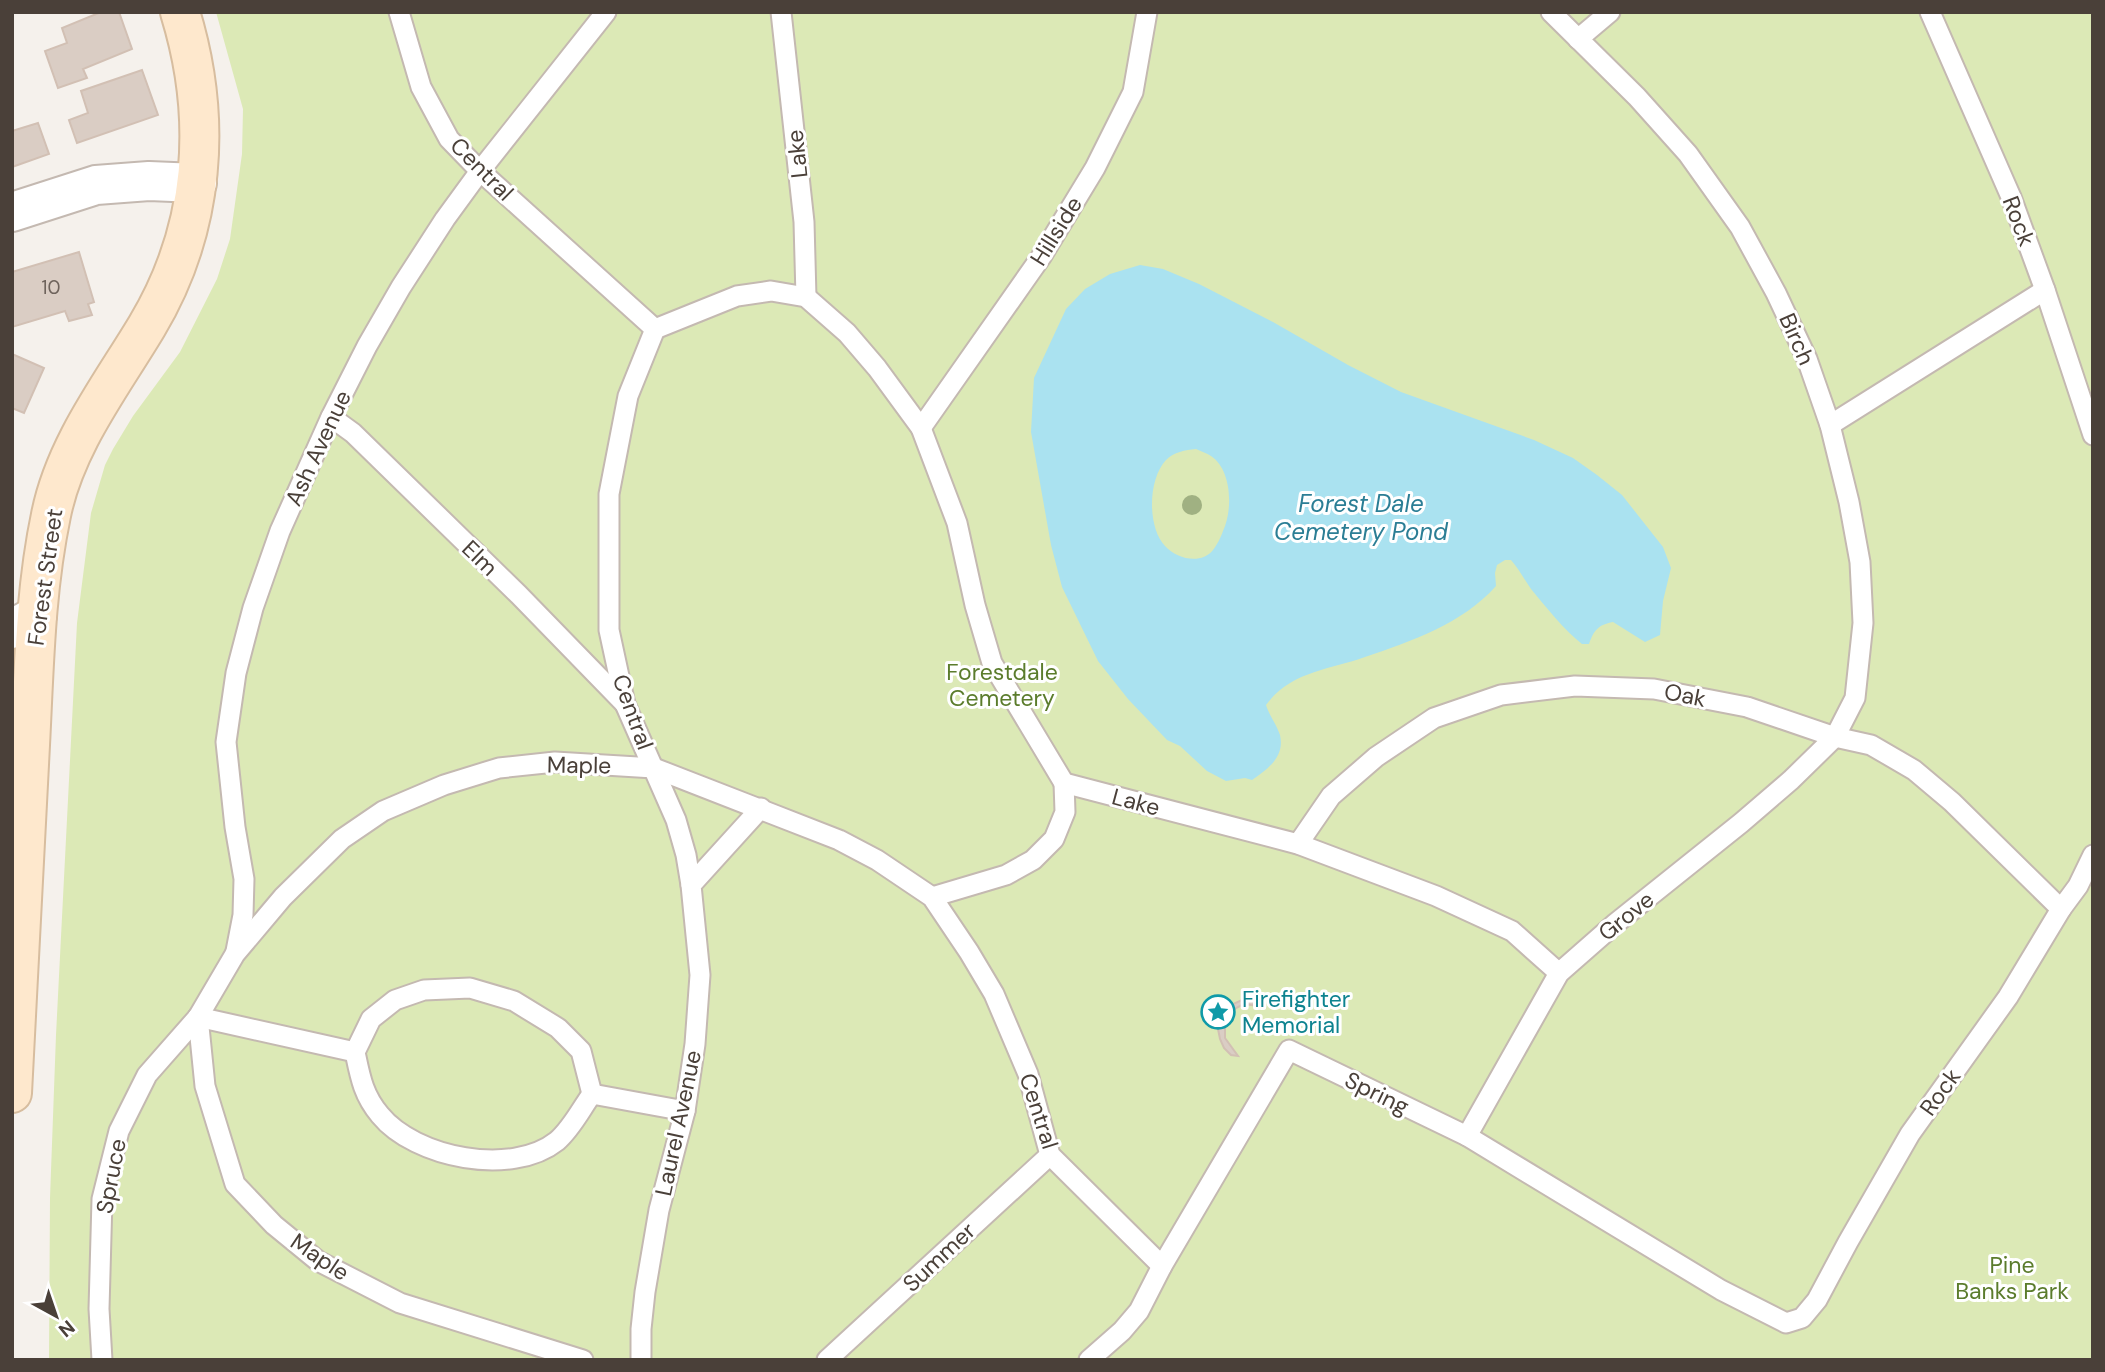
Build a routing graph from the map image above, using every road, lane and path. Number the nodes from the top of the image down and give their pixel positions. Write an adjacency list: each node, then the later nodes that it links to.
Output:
1 (180, 12): 11 (street, Forest Street)
2 (399, 12): 10 (lane, Central)
3 (606, 12): 10 (lane, Ash Avenue)
4 (781, 12): 14 (lane, Lake)
5 (1147, 12): 18 (lane, Hillside)
6 (1551, 12): 9 (lane, Birch)
7 (1610, 12): 9 (lane)
8 (1930, 12): 13 (lane, Rock)
9 (1578, 39): 17 (lane, Birch)
10 (480, 171): 15 (lane, Central); 16 (lane, Ash Avenue)
11 (197, 183): 12 (street); 20 (street, Forest Street)
12 (12, 212)
13 (2045, 290): 17 (lane); 19 (lane, Rock)
14 (806, 297): 15 (lane); 18 (lane)
15 (655, 329): 21 (lane, Central)
16 (331, 417): 21 (lane, Elm); 31 (lane, Ash Avenue)
17 (1830, 425): 22 (lane, Birch)
18 (920, 428): 24 (lane)
19 (2093, 435)
20 (24, 622): 35 (street, Forest Street)
21 (625, 704): 23 (lane, Central)
22 (1835, 737): 26 (lane, Oak); 30 (lane, Oak); 32 (lane, Grove)
23 (654, 768): 25 (lane, Central); 28 (lane, Laurel Avenue); 31 (lane, Maple)
24 (1064, 783): 26 (lane, Lake); 29 (lane)
25 (761, 808): 28 (lane); 29 (lane, Central)
26 (1298, 844): 32 (lane, Lake)
27 (2093, 855): 30 (lane, Rock)
28 (691, 885): 37 (lane, Laurel Avenue)
29 (932, 897): 39 (lane, Central)
30 (2060, 909): 41 (lane, Rock)
31 (235, 954): 33 (lane, Spruce)
32 (1559, 973): 38 (lane, Grove)
33 (198, 1017): 34 (lane); 42 (lane, Spruce); 43 (lane, Maple)
34 (355, 1052): 36 (lane); 36 (lane)
35 (13, 1070)
36 (592, 1094): 37 (lane)
37 (685, 1111): 44 (lane, Laurel Avenue)
38 (1467, 1136): 40 (lane, Spring); 41 (lane, Spring)
39 (1050, 1155): 40 (lane, Central); 45 (lane, Summer)
40 (1162, 1266): 46 (lane, Spring)
41 (1786, 1323)
42 (102, 1360)
43 (583, 1360)
44 (641, 1360)
45 (827, 1360)
46 (1089, 1360)

